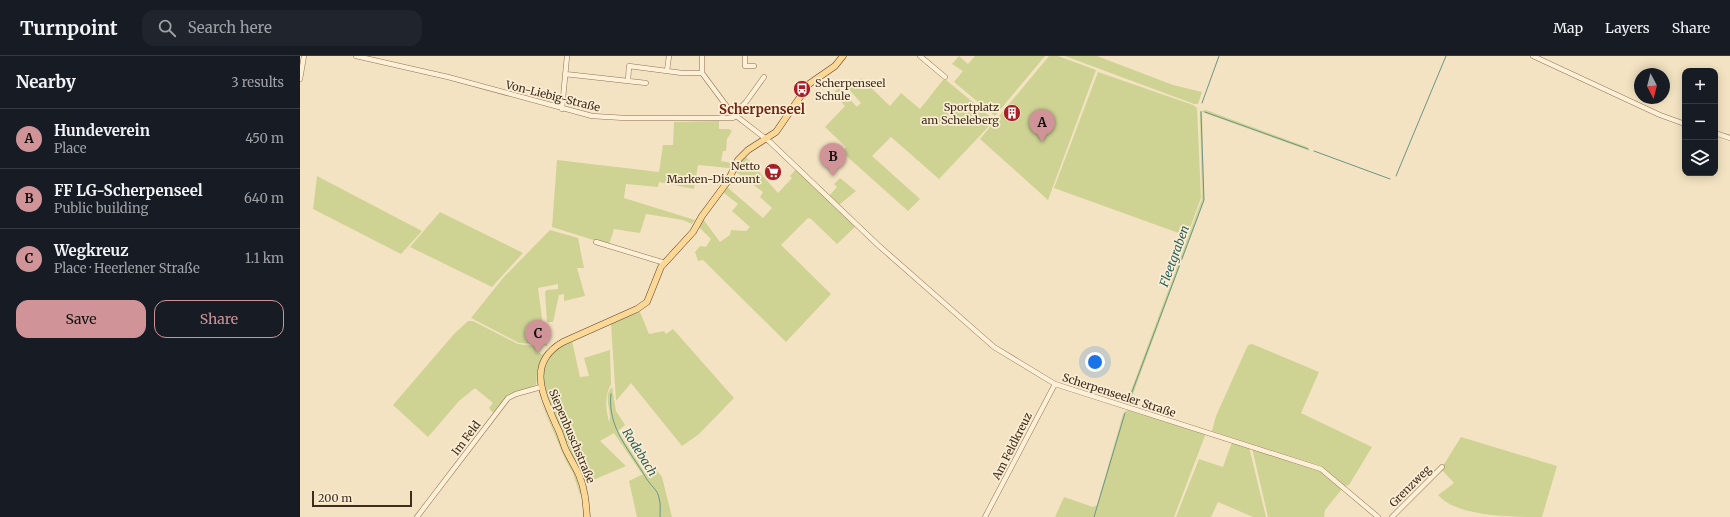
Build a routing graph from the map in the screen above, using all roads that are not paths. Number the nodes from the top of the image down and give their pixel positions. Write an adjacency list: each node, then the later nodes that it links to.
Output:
1 (304, 56): 16 (street)
2 (356, 56): 19 (street, Von-Liebig-Straße)
3 (567, 56): 13 (street)
4 (669, 56): 11 (street)
5 (702, 56): 12 (street)
6 (745, 56): 10 (street)
7 (843, 56): 24 (main road)
8 (920, 56): 14 (street)
9 (1533, 56): 21 (street)
10 (754, 66)
11 (667, 71): 12 (street); 17 (street)
12 (702, 73): 20 (street)
13 (565, 74): 17 (street); 19 (street)
14 (945, 76)
15 (764, 77): 20 (street)
16 (300, 80)
17 (628, 81): 18 (street)
18 (646, 83)
19 (562, 108): 20 (street, Von-Liebig-Straße)
20 (735, 115): 24 (street)
21 (1682, 123)
22 (1718, 134): 23 (street)
23 (1730, 138)
24 (766, 140): 26 (main road); 27 (street, Scherpenseeler Straße)
25 (596, 242): 26 (street)
26 (665, 263): 28 (main road)
27 (1055, 384): 32 (street, Am Feldkreuz); 33 (street, Scherpenseeler Straße)
28 (541, 387): 30 (street, Im Feld); 31 (main road, Siepenbuschstraße)
29 (1442, 467): 34 (street, Grenzweg)
30 (417, 517)
31 (587, 517)
32 (985, 517)
33 (1378, 517)
34 (1392, 517)

